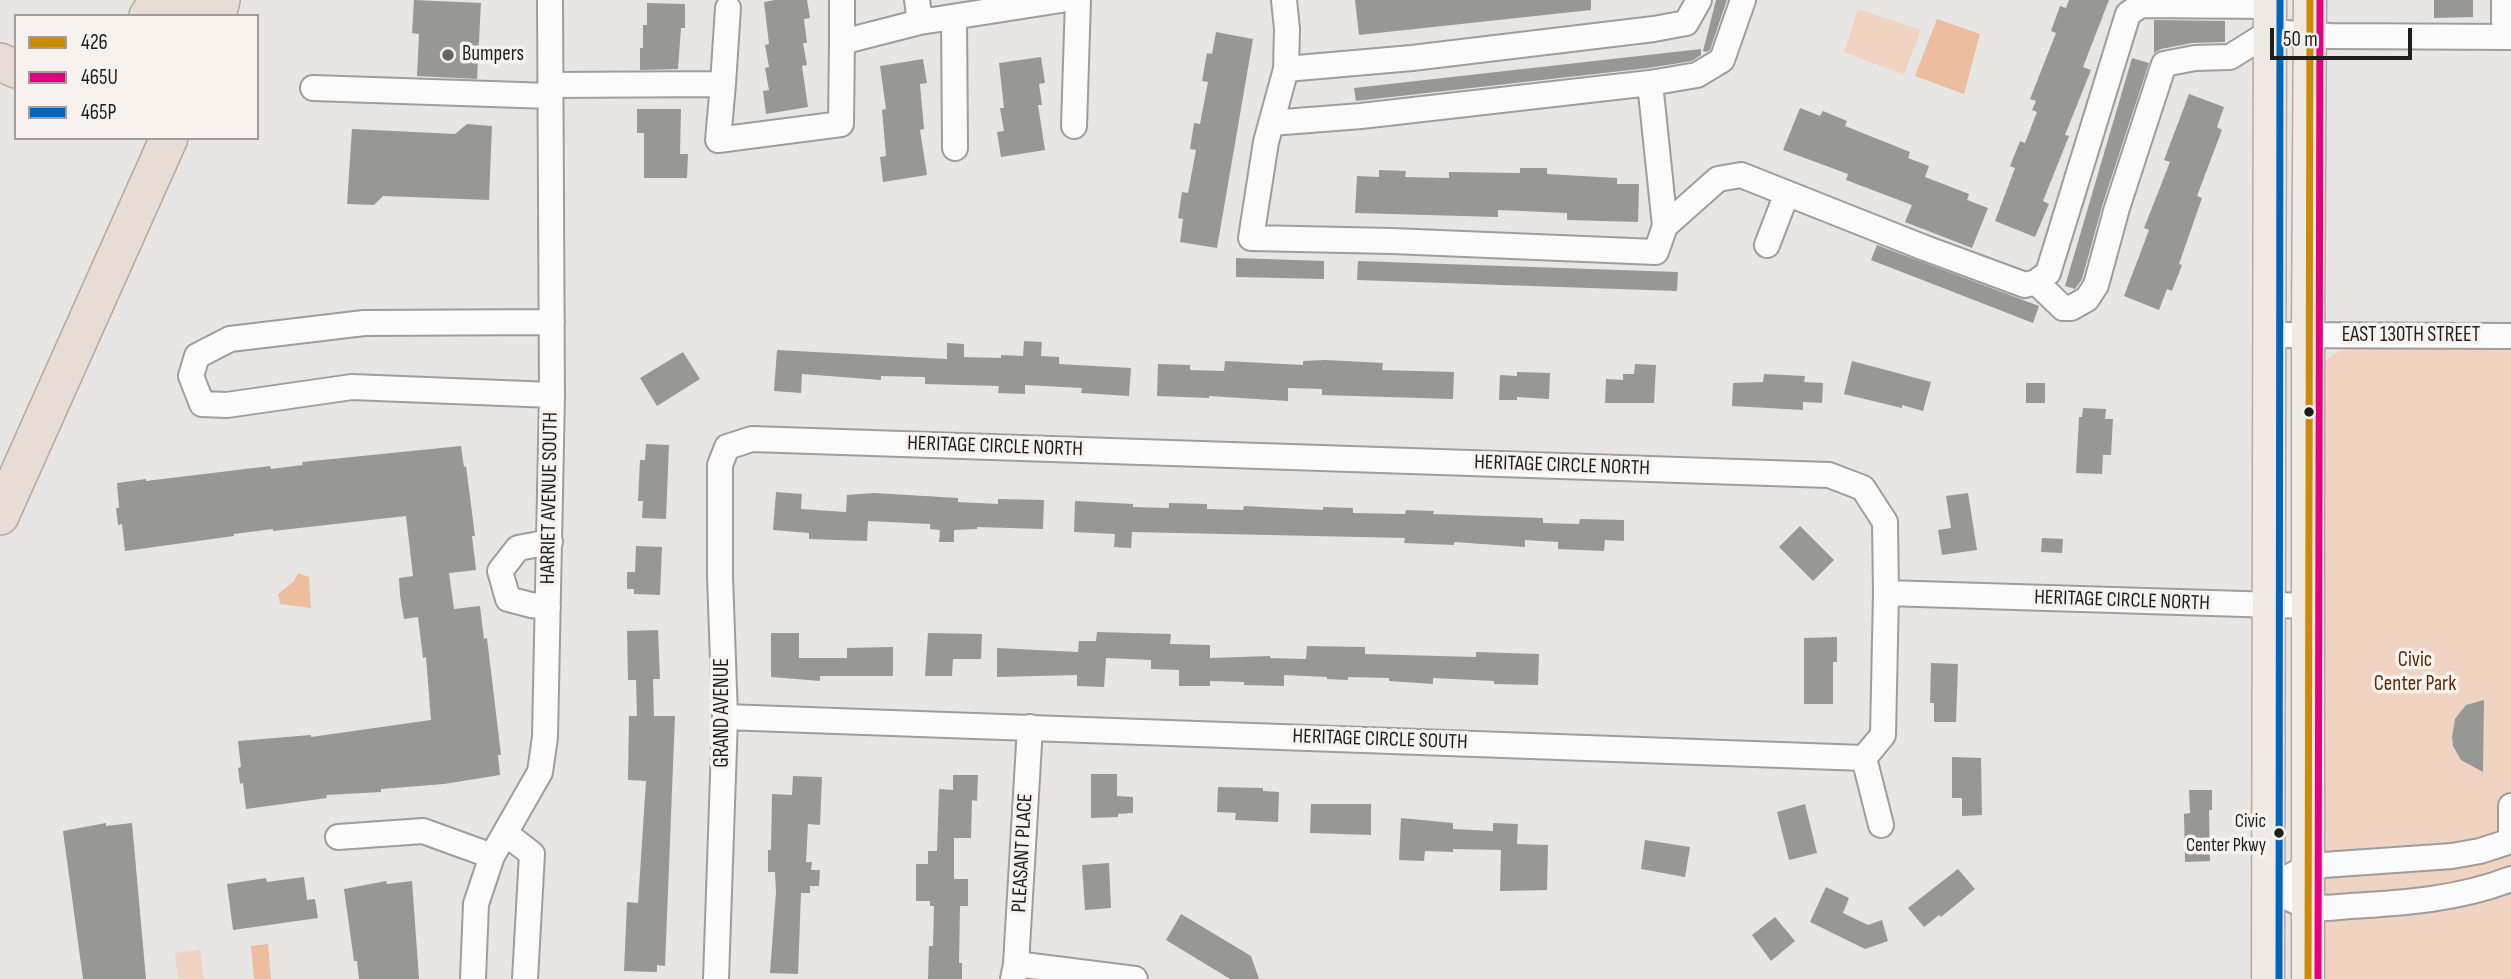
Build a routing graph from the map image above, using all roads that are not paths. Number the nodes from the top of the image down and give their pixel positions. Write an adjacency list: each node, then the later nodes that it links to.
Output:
1 (550, 0): 21 (street, HARRIET AVENUE SOUTH)
2 (1061, 0): 13 (street)
3 (1078, 0): 23 (street)
4 (1284, 0): 17 (street)
5 (1699, 0): 17 (street)
6 (1743, 0): 18 (street)
7 (2310, 0): 14 (main road)
8 (2504, 0): 15 (street)
9 (842, 2): 16 (street)
10 (728, 8): 19 (street)
11 (918, 11): 13 (street); 16 (street)
12 (2270, 13): 14 (street); 29 (street); 29 (street); 31 (main road)
13 (954, 17): 25 (street)
14 (2310, 35): 15 (street); 32 (main road)
15 (2511, 36)
16 (842, 43): 19 (street)
17 (1286, 69): 22 (street)
18 (1650, 83): 22 (street); 27 (street)
19 (723, 84): 21 (street)
20 (313, 88): 21 (street)
21 (550, 90): 30 (street, HARRIET AVENUE SOUTH)
22 (1271, 123): 27 (street)
23 (1074, 126)
24 (168, 140): 36 (highway)
25 (955, 148)
26 (1787, 193): 27 (street); 28 (street); 29 (street)
27 (1665, 226)
28 (1767, 245)
29 (2036, 282)
30 (552, 322): 34 (street, HARRIET AVENUE SOUTH); 34 (street)
31 (2269, 335): 32 (street, EAST 130TH STREET); 39 (main road)
32 (2308, 335): 33 (street, EAST 130TH STREET); 40 (main road)
33 (2511, 336)
34 (552, 396): 37 (street, HARRIET AVENUE SOUTH)
35 (727, 447): 38 (street, HERITAGE CIRCLE NORTH); 42 (street, GRAND AVENUE)
36 (0, 516)
37 (550, 542): 41 (street, HARRIET AVENUE SOUTH); 41 (street)
38 (1886, 593): 39 (street, HERITAGE CIRCLE NORTH); 44 (street)
39 (2269, 606): 40 (street, HERITAGE CIRCLE NORTH); 54 (main road)
40 (2308, 606): 52 (main road)
41 (548, 607): 47 (street, HARRIET AVENUE SOUTH)
42 (725, 717): 43 (street, HERITAGE CIRCLE SOUTH); 59 (street, GRAND AVENUE)
43 (1030, 727): 44 (street, HERITAGE CIRCLE SOUTH); 56 (street, PLEASANT PLACE)
44 (1864, 758): 46 (street)
45 (2511, 806): 48 (street)
46 (1881, 825)
47 (505, 833): 51 (street, HARRIET AVENUE SOUTH); 58 (street)
48 (2511, 834)
49 (338, 837): 51 (street)
50 (2511, 841): 52 (street)
51 (492, 856): 57 (street, HARRIET AVENUE SOUTH)
52 (2309, 866): 54 (street); 55 (main road)
53 (2511, 879): 55 (street)
54 (2268, 888): 55 (street); 61 (main road)
55 (2309, 907): 62 (main road)
56 (1015, 972): 60 (street)
57 (473, 979)
58 (525, 979)
59 (716, 979)
60 (1135, 979)
61 (2268, 979)
62 (2308, 979)

